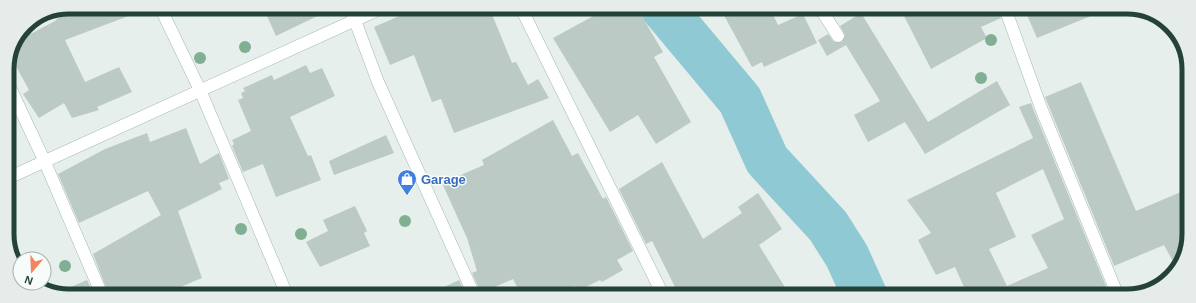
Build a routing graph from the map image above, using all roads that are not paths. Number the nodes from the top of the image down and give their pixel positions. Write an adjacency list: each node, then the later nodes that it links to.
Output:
1 (163, 14): 9 (street)
2 (353, 14): 7 (street)
3 (370, 14): 7 (street)
4 (524, 14): 16 (street)
5 (824, 14): 8 (street)
6 (1007, 14): 17 (street)
7 (356, 21): 9 (street); 15 (street)
8 (838, 36)
9 (200, 90): 11 (street); 14 (street)
10 (14, 96): 11 (street)
11 (44, 160): 12 (street); 13 (street)
12 (14, 175)
13 (99, 289)
14 (285, 289)
15 (471, 289)
16 (660, 289)
17 (1115, 289)

